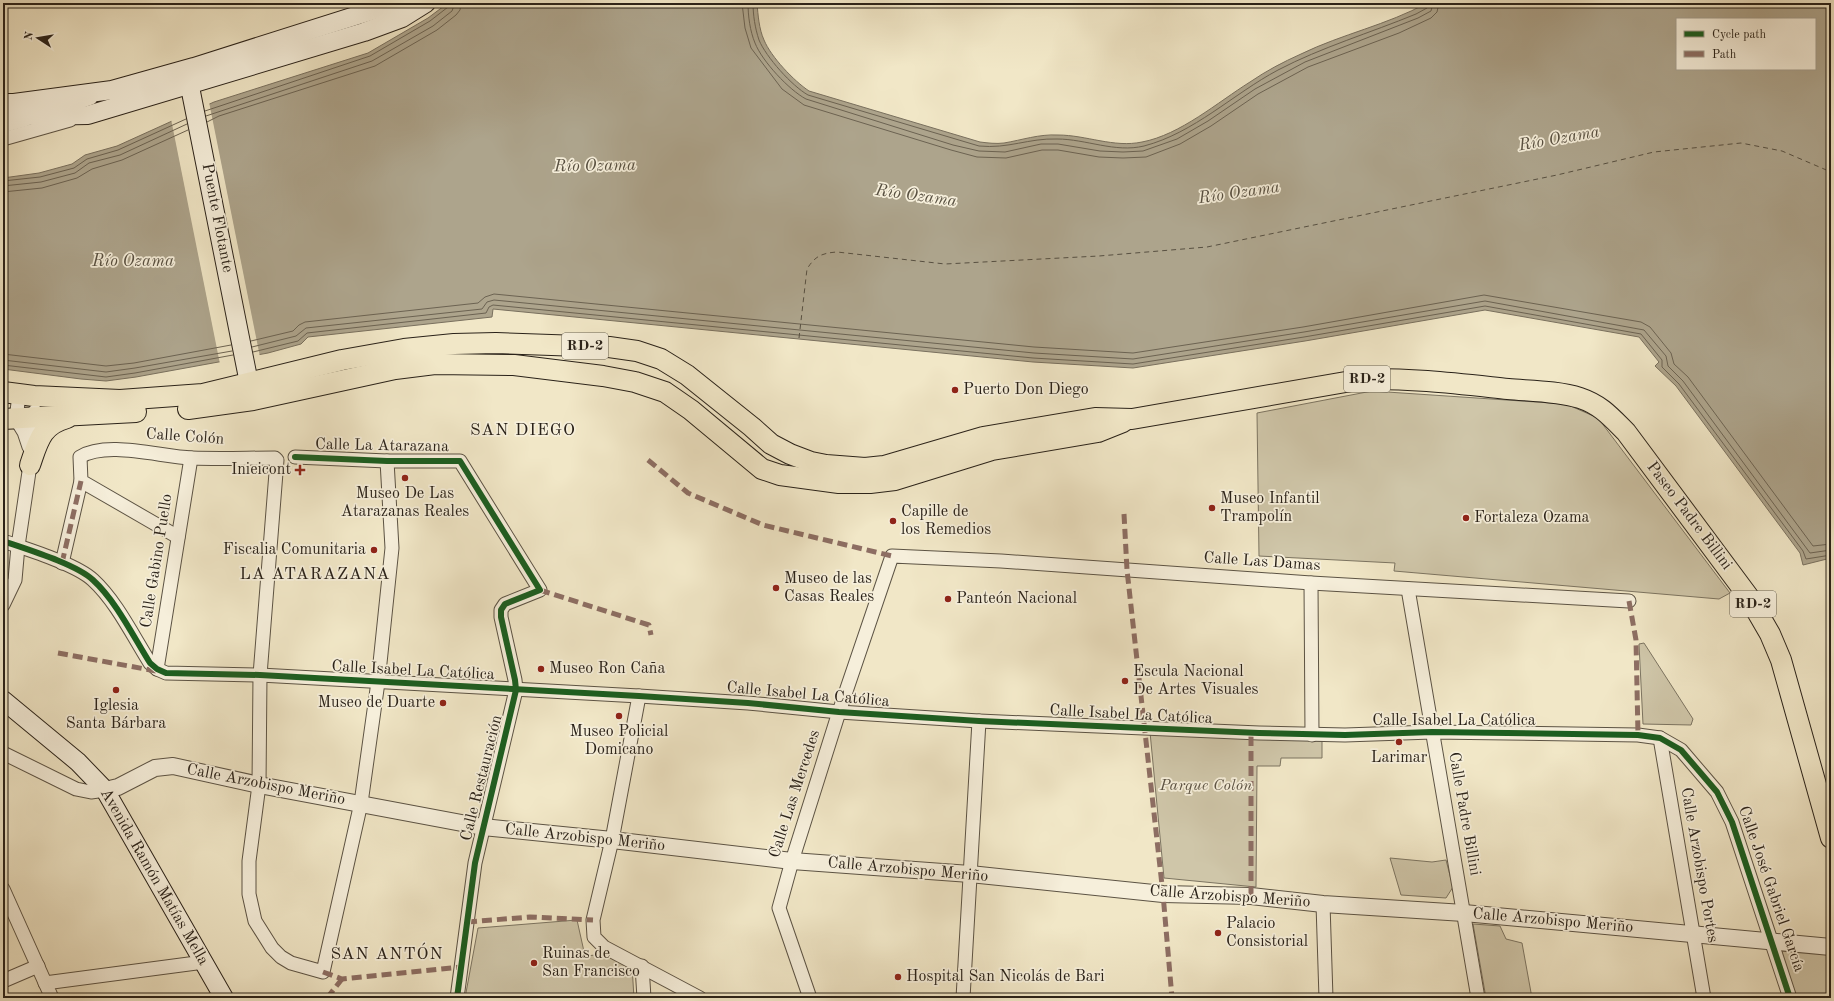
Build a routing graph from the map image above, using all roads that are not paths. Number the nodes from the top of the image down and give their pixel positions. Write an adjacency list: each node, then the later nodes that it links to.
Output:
1 (396, 3): 3 (main road)
2 (426, 3): 4 (main road)
3 (358, 9): 4 (main road)
4 (188, 76): 5 (main road); 8 (main road); 12 (main road, Puente Flotante)
5 (112, 90): 6 (main road); 9 (street)
6 (3, 103)
7 (3, 115): 9 (main road)
8 (88, 115): 9 (main road); 11 (street)
9 (36, 116): 10 (street)
10 (3, 126)
11 (3, 139)
12 (250, 383): 13 (main road, RD-2); 14 (main road, RD-2); 16 (main road, RD-2); 16 (main road, RD-2)
13 (19, 395): 15 (street); 15 (street)
14 (76, 416): 15 (main road, RD-2); 18 (main road)
15 (18, 419): 18 (street); 18 (street)
16 (1132, 419): 48 (main road, Paseo Padre Billini / RD-2)
17 (295, 457): 20 (street, Calle La Atarazana)
18 (30, 458): 24 (street)
19 (191, 458): 21 (street, Calle Colón); 22 (street, Calle Gabino Puello); 33 (street, Calle Colón)
20 (387, 461): 29 (street, Calle La Atarazana); 34 (street)
21 (81, 481): 22 (street); 26 (street)
22 (178, 537): 32 (street, Calle Gabino Puello)
23 (3, 541): 24 (street)
24 (18, 546): 26 (street); 31 (street)
25 (892, 556): 27 (street, Calle Las Damas); 38 (street, Calle Las Mercedes)
26 (62, 563): 32 (street)
27 (1311, 582): 28 (street, Calle Las Damas); 41 (street)
28 (1408, 588): 30 (street, Calle Las Damas); 40 (street, Calle Padre Billini)
29 (540, 590): 35 (street, Calle Restauración)
30 (1629, 601)
31 (3, 605)
32 (157, 669): 33 (street, Calle Isabel La Católica)
33 (260, 675): 34 (street, Calle Isabel La Católica); 44 (street)
34 (378, 682): 35 (street, Calle Isabel La Católica); 46 (street)
35 (516, 690): 36 (street, Calle Isabel La Católica); 47 (street, Calle Restauración)
36 (640, 696): 38 (street, Calle Isabel La Católica); 49 (street)
37 (3, 700): 45 (main road, Avenida Ramón Matías Mella)
38 (839, 712): 39 (street, Calle Isabel La Católica); 50 (street, Calle Las Mercedes)
39 (979, 720): 41 (street, Calle Isabel La Católica); 51 (street)
40 (1432, 732): 41 (street, Calle Isabel La Católica); 42 (street, Calle Isabel La Católica); 54 (street, Calle Padre Billini)
41 (1312, 735)
42 (1663, 740): 55 (street, Calle Arzobispo Portes); 56 (street, Calle José Gabriel García)
43 (3, 753): 45 (street, Calle Arzobispo Meriño)
44 (259, 785): 45 (street, Calle Arzobispo Meriño); 46 (street, Calle Arzobispo Meriño); 46 (street)
45 (106, 790): 58 (main road, Avenida Ramón Matías Mella)
46 (361, 803): 47 (street, Calle Arzobispo Meriño)
47 (483, 827): 49 (street, Calle Arzobispo Meriño); 65 (street, Calle Restauración)
48 (1831, 838)
49 (612, 840): 50 (street, Calle Arzobispo Meriño); 60 (street)
50 (792, 861): 51 (street, Calle Arzobispo Meriño); 68 (street, Calle Las Mercedes)
51 (970, 874): 53 (street, Calle Arzobispo Meriño); 69 (street)
52 (3, 889): 59 (street)
53 (1323, 904): 54 (street, Calle Arzobispo Meriño); 70 (street)
54 (1464, 913): 55 (street, Calle Arzobispo Meriño); 71 (street, Calle Padre Billini)
55 (1693, 934): 56 (street, Calle Arzobispo Meriño); 72 (street, Calle Arzobispo Portes)
56 (1771, 941): 57 (street, Calle Arzobispo Meriño); 73 (street, Calle José Gabriel García)
57 (1831, 946)
58 (204, 962): 62 (street); 64 (main road, Avenida Ramón Matías Mella)
59 (38, 966): 61 (street); 62 (street)
60 (642, 966): 66 (street); 67 (street)
61 (3, 981)
62 (45, 983): 63 (street)
63 (52, 998)
64 (224, 998)
65 (457, 998)
66 (644, 998)
67 (700, 998)
68 (810, 998)
69 (963, 998)
70 (1326, 998)
71 (1478, 998)
72 (1704, 998)
73 (1790, 998)

